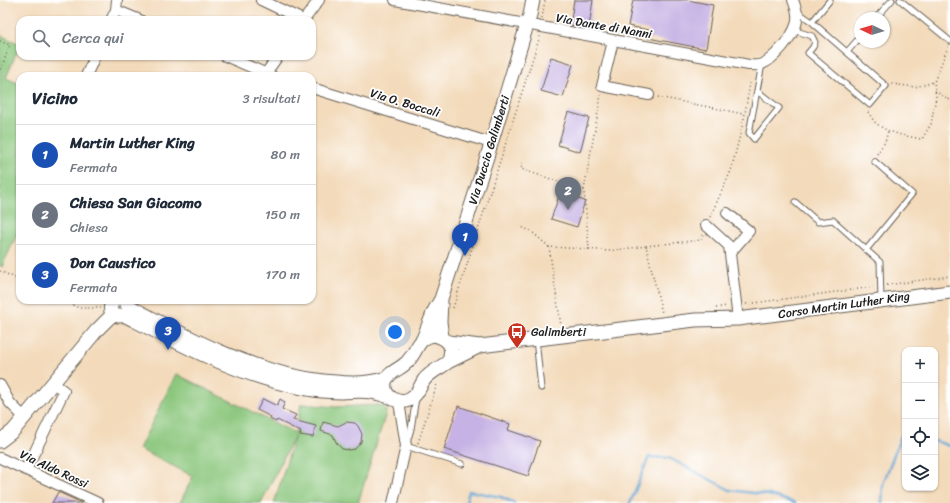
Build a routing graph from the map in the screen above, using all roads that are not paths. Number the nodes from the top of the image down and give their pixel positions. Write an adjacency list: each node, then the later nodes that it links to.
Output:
1 (261, 0): 14 (street)
2 (319, 0): 15 (street)
3 (394, 0): 17 (street, Via Dante di Nanni)
4 (533, 0): 17 (street, Via Duccio Galimberti)
5 (793, 0): 10 (street)
6 (830, 0): 16 (lane)
7 (892, 0): 11 (lane)
8 (900, 0): 20 (lane)
9 (116, 5): 12 (street); 13 (street)
10 (797, 12): 16 (lane); 18 (street)
11 (881, 12)
12 (112, 16)
13 (134, 16)
14 (295, 16)
15 (307, 16)
16 (812, 22): 22 (lane)
17 (528, 25): 19 (street, Via Dante di Nanni); 33 (street, Via Duccio Galimberti)
18 (793, 30): 22 (lane); 26 (street)
19 (613, 41): 26 (street, Via Dante di Nanni); 32 (street)
20 (950, 41)
21 (854, 44): 22 (lane)
22 (847, 52)
23 (93, 60): 27 (street)
24 (234, 60): 28 (street)
25 (276, 60): 29 (street)
26 (758, 65): 31 (lane)
27 (88, 72)
28 (260, 72)
29 (269, 72)
30 (316, 89): 33 (street, Via O. Boccali)
31 (757, 91): 31 (lane)
32 (649, 95)
33 (491, 143): 41 (street, Via Duccio Galimberti)
34 (874, 161): 38 (lane)
35 (795, 202): 38 (lane)
36 (727, 213): 39 (street)
37 (706, 225): 39 (street)
38 (866, 250): 42 (lane)
39 (730, 253): 44 (street)
40 (950, 292): 42 (street, Corso Martin Luther King)
41 (441, 299): 46 (street, Via Duccio Galimberti); 47 (street, Via Duccio Galimberti)
42 (881, 300): 44 (street, Corso Martin Luther King)
43 (119, 305): 50 (street); 51 (street); 55 (street)
44 (738, 319): 45 (street, Corso Martin Luther King)
45 (536, 338): 48 (street, Corso Martin Luther King); 53 (lane)
46 (423, 339): 47 (street, Corso Martin Luther King); 50 (street, Via Duccio Galimberti)
47 (445, 340): 48 (street, Corso Martin Luther King); 49 (street, Via Duccio Galimberti)
48 (480, 346): 49 (street, Corso Martin Luther King)
49 (448, 362): 54 (street, Corso Martin Luther King)
50 (387, 378): 55 (street)
51 (53, 383): 56 (street); 61 (street)
52 (0, 385): 56 (street)
53 (541, 388)
54 (416, 393): 55 (street); 58 (lane)
55 (394, 399): 58 (street)
56 (24, 417): 57 (street)
57 (0, 441)
58 (411, 448): 60 (lane); 63 (street)
59 (0, 458): 61 (street, Via Aldo Rossi)
60 (462, 464)
61 (26, 470): 62 (street, Via Aldo Rossi)
62 (98, 503)
63 (393, 503)

